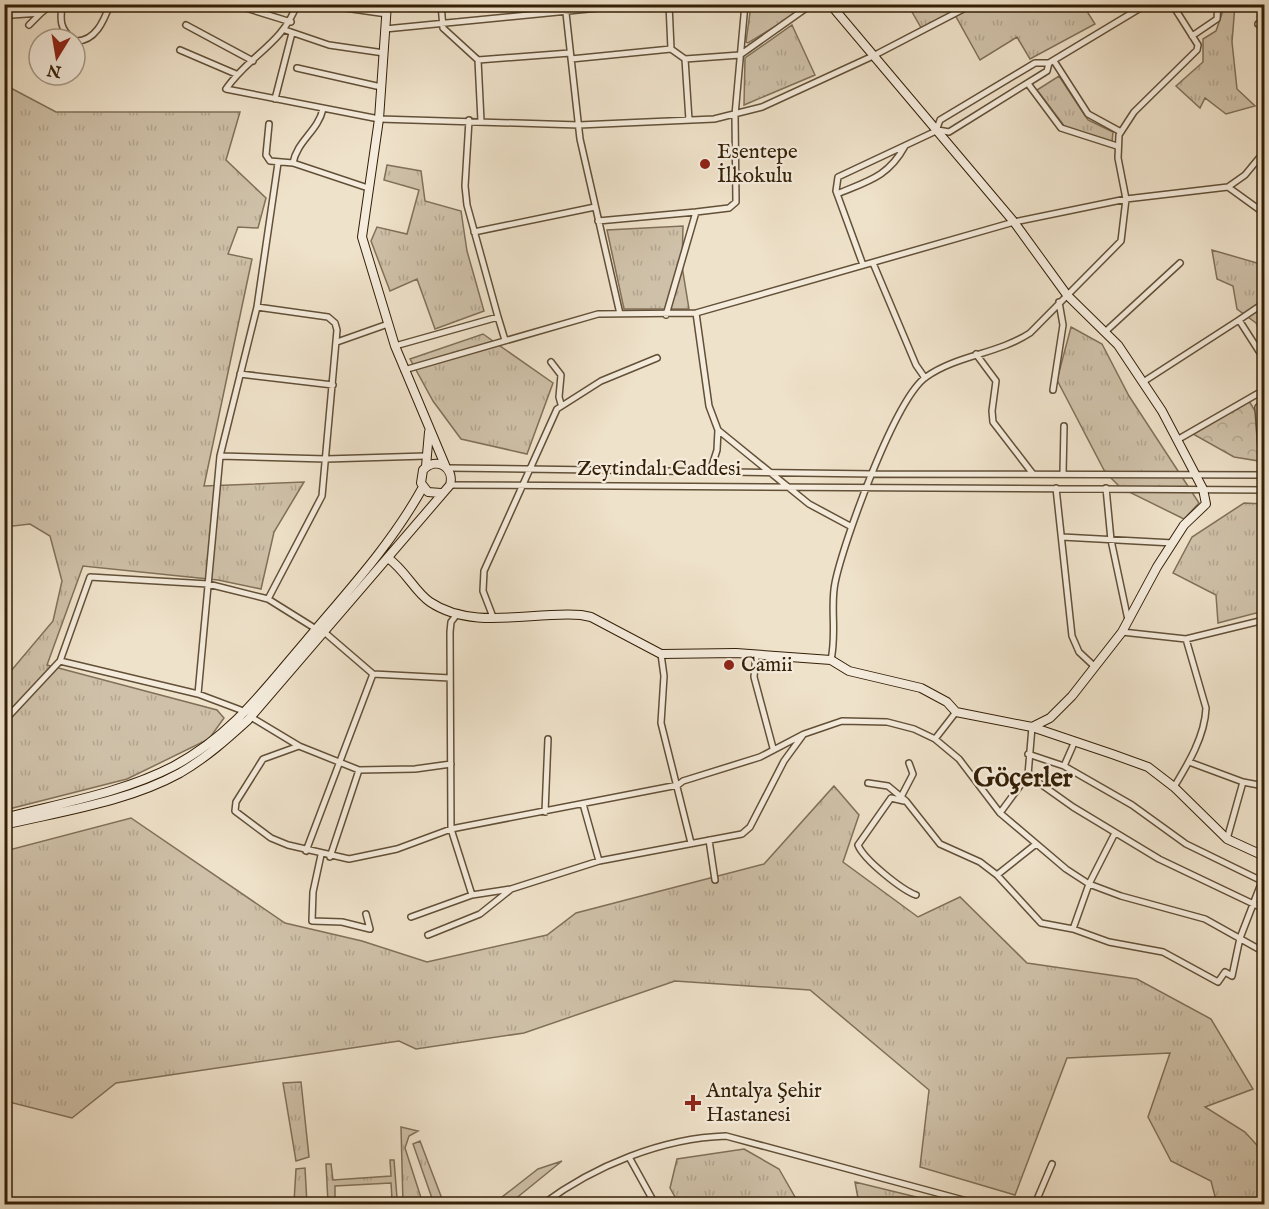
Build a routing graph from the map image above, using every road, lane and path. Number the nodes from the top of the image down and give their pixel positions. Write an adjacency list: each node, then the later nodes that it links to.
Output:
1 (39, 4): 20 (street)
2 (52, 4): 20 (street)
3 (62, 4): 27 (street)
4 (110, 4): 32 (street)
5 (233, 4): 23 (street)
6 (297, 4): 23 (street)
7 (317, 4): 21 (street)
8 (387, 4): 21 (street)
9 (441, 4): 26 (street)
10 (639, 4): 19 (street)
11 (669, 4): 33 (street)
12 (745, 4): 36 (street)
13 (812, 4): 36 (street)
14 (830, 4): 38 (street)
15 (973, 4): 38 (street)
16 (1147, 4): 42 (street)
17 (1172, 4): 31 (street)
18 (1218, 4): 31 (street)
19 (565, 7): 26 (street); 37 (street)
20 (41, 13): 22 (street); 24 (street)
21 (387, 14): 28 (street)
22 (12, 15)
23 (291, 22): 29 (street)
24 (29, 24)
25 (186, 25): 41 (street)
26 (442, 26): 28 (street); 40 (street)
27 (61, 27)
28 (385, 29): 35 (street)
29 (285, 30): 30 (street); 41 (street)
30 (291, 33): 35 (street); 47 (street)
31 (1192, 36): 57 (street)
32 (87, 38)
33 (671, 49): 37 (street); 39 (street)
34 (180, 51): 44 (street)
35 (384, 53): 46 (street)
36 (740, 55): 39 (street); 49 (street)
37 (570, 56): 40 (street); 55 (street)
38 (873, 56): 49 (street); 56 (street)
39 (685, 59): 52 (street)
40 (478, 60): 53 (street)
41 (253, 61): 44 (street)
42 (1052, 62): 45 (street); 56 (street); 57 (street)
43 (297, 68): 46 (street)
44 (236, 74): 47 (street)
45 (1029, 85): 56 (street); 59 (street)
46 (381, 87): 50 (street)
47 (276, 99): 48 (street)
48 (323, 109): 50 (street); 61 (street)
49 (735, 115): 52 (street); 68 (street)
50 (379, 119): 51 (street); 64 (street)
51 (469, 120): 53 (street); 72 (street)
52 (689, 120): 55 (street)
53 (481, 121): 55 (street)
54 (269, 124): 62 (street)
55 (579, 125): 67 (street)
56 (937, 131): 58 (street); 71 (street)
57 (1121, 132): 59 (street)
58 (906, 145): 65 (street); 65 (street)
59 (1118, 146): 66 (street)
60 (1264, 152): 63 (street)
61 (292, 163): 62 (street); 64 (street)
62 (278, 164): 79 (street)
63 (1228, 187): 66 (street); 69 (street)
64 (368, 188): 85 (street)
65 (837, 195): 75 (street)
66 (1126, 199): 71 (street); 76 (street)
67 (595, 207): 70 (street); 72 (street)
68 (696, 213): 70 (street); 82 (street)
69 (1264, 213)
70 (598, 221): 81 (street)
71 (1014, 222): 74 (street); 76 (street)
72 (474, 232): 83 (street)
73 (1180, 262): 86 (street)
74 (873, 263): 75 (street); 96 (street)
75 (863, 266): 80 (street)
76 (1067, 295): 77 (street); 86 (street)
77 (1059, 302): 90 (street); 99 (street)
78 (1264, 303): 84 (street)
79 (257, 307): 88 (street); 95 (street)
80 (696, 313): 82 (street); 105 (street)
81 (620, 314): 82 (street); 87 (street)
82 (666, 315)
83 (498, 317): 87 (street); 89 (street)
84 (1239, 320): 92 (street); 97 (street)
85 (388, 324): 88 (street); 89 (street)
86 (1104, 332): 97 (street)
87 (505, 340): 94 (street)
88 (337, 342): 98 (street)
89 (395, 346): 94 (street)
90 (976, 354): 96 (street); 116 (street)
91 (657, 358): 102 (street)
92 (1264, 359)
93 (551, 362): 102 (street)
94 (404, 370): 104 (street)
95 (240, 374): 98 (street); 107 (street)
96 (925, 378): 115 (street)
97 (1143, 382): 106 (street)
98 (333, 385): 109 (street)
99 (1053, 390)
100 (1264, 390): 106 (street)
101 (1264, 403): 119 (street)
102 (561, 404): 112 (street)
103 (1064, 426): 117 (street)
104 (429, 430): 108 (street); 111 (street)
105 (718, 430): 113 (street); 114 (street)
106 (1178, 440): 118 (street)
107 (220, 456): 109 (street); 135 (street)
108 (426, 456): 109 (street); 110 (street)
109 (326, 459): 136 (street)
110 (426, 466): 111 (street); 123 (street)
111 (446, 467): 112 (street); 121 (street)
112 (532, 469): 113 (street); 120 (street)
113 (710, 472): 114 (street)
114 (772, 472): 115 (street); 122 (street)
115 (874, 474): 116 (street); 124 (street)
116 (1033, 474): 117 (street)
117 (1063, 474): 118 (street)
118 (1195, 474): 119 (street); 127 (street)
119 (1264, 475)
120 (525, 484): 121 (street, Zeytindalı Caddesi); 122 (street, Zeytindalı Caddesi); 138 (street)
121 (450, 485): 129 (street)
122 (790, 486): 124 (street, Zeytindalı Caddesi); 130 (street)
123 (423, 487): 129 (street); 141 (street)
124 (869, 487): 125 (street, Zeytindalı Caddesi); 130 (street)
125 (1056, 488): 126 (street, Zeytindalı Caddesi); 131 (street)
126 (1106, 488): 127 (street, Zeytindalı Caddesi); 132 (street)
127 (1203, 489): 128 (street, Zeytindalı Caddesi); 133 (street)
128 (1264, 490)
129 (441, 493): 134 (street)
130 (850, 526): 146 (street)
131 (1062, 537): 132 (street); 148 (street)
132 (1111, 540): 133 (street); 140 (street)
133 (1173, 543): 140 (street)
134 (388, 558): 137 (street); 141 (street)
135 (208, 584): 136 (street); 147 (street); 151 (street)
136 (268, 599): 141 (street)
137 (458, 613): 138 (street); 150 (street)
138 (493, 617): 144 (street)
139 (1264, 620): 143 (street)
140 (1128, 621): 142 (street)
141 (320, 630): 149 (street); 153 (street)
142 (1122, 632): 143 (street); 148 (street)
143 (1186, 639): 163 (street)
144 (661, 654): 145 (street); 172 (street)
145 (756, 654): 146 (street); 161 (street)
146 (831, 660): 152 (street)
147 (60, 661): 151 (street); 154 (street)
148 (1094, 666): 155 (street)
149 (374, 674): 150 (street); 164 (street)
150 (450, 678): 166 (street)
151 (198, 694): 153 (street)
152 (957, 712): 155 (street); 157 (street)
153 (249, 714): 160 (street); 179 (street); 180 (street)
154 (4, 721)
155 (1032, 728): 159 (street); 162 (street)
156 (804, 734): 157 (street); 161 (street); 184 (street)
157 (935, 739): 178 (street)
158 (548, 740): 177 (street)
159 (1075, 741): 167 (street); 174 (street)
160 (299, 746): 164 (street); 187 (street)
161 (773, 748): 172 (street)
162 (1028, 754): 167 (street); 169 (street)
163 (1189, 762): 170 (street); 174 (street)
164 (339, 763): 168 (street); 187 (street)
165 (909, 763): 175 (street)
166 (451, 764): 168 (street); 181 (street)
167 (1064, 766): 194 (street)
168 (359, 770): 190 (street)
169 (1028, 776): 178 (street); 182 (street)
170 (1243, 782): 173 (street); 183 (street)
171 (868, 783): 175 (street)
172 (678, 785): 176 (street); 185 (street)
173 (1264, 786)
174 (1174, 787): 183 (street)
175 (903, 799): 192 (street); 198 (street)
176 (583, 804): 177 (street); 191 (street)
177 (545, 812): 181 (street)
178 (1000, 813): 186 (street)
179 (4, 818)
180 (4, 825)
181 (451, 829): 190 (street); 197 (street)
182 (1115, 834): 195 (street); 199 (street)
183 (1227, 839): 189 (street)
184 (709, 840): 185 (street); 193 (street)
185 (691, 843): 191 (street)
186 (1036, 844): 192 (street); 195 (street)
187 (306, 851): 188 (street)
188 (321, 855): 190 (street); 201 (street)
189 (1264, 856)
190 (330, 857)
191 (599, 861): 196 (street)
192 (997, 875): 203 (street)
193 (715, 880)
194 (1264, 880): 199 (street)
195 (1089, 884): 203 (street); 205 (street)
196 (512, 889): 197 (street); 204 (street)
197 (472, 895): 202 (street)
198 (916, 895)
199 (1254, 903): 200 (street); 205 (street)
200 (1264, 909)
201 (366, 914)
202 (411, 917)
203 (1073, 929): 205 (street)
204 (428, 935)
205 (1240, 938): 206 (street)
206 (1264, 952)
207 (1264, 1043): 208 (street)
208 (1264, 1064)
209 (629, 1158): 211 (street); 212 (street); 213 (street)
210 (1052, 1164): 214 (street)
211 (543, 1204)
212 (655, 1204)
213 (978, 1204)
214 (1035, 1204)

